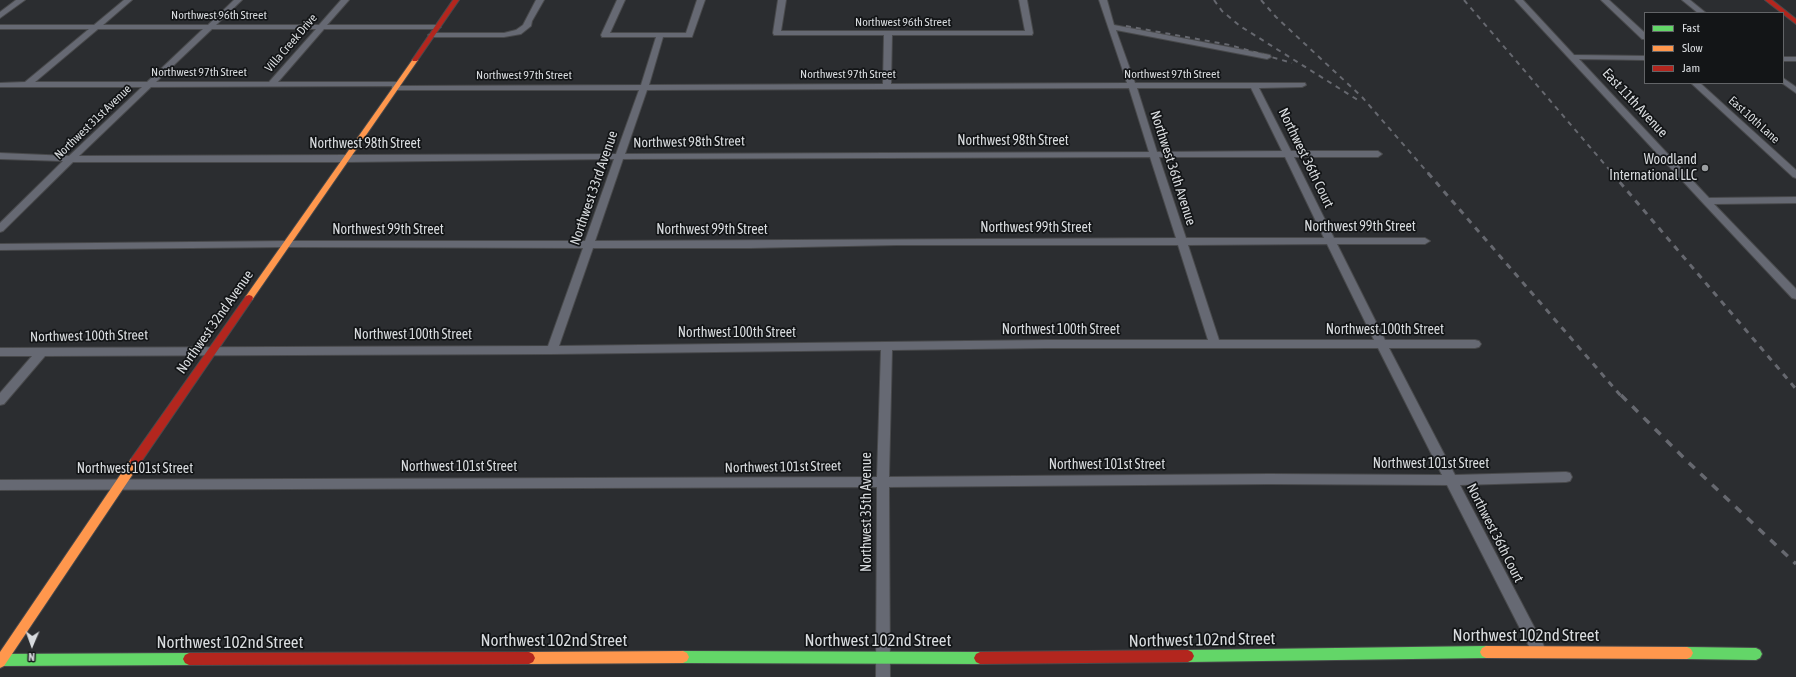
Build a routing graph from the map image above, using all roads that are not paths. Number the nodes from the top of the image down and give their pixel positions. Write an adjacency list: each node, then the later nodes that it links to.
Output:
1 (21, 0): 19 (street)
2 (128, 0): 22 (street)
3 (238, 0): 23 (street, Northwest 31st Avenue)
4 (345, 0): 24 (street, Villa Creek Drive)
5 (456, 0): 25 (street, Northwest 32nd Avenue)
6 (540, 0): 28 (street)
7 (621, 0): 29 (street)
8 (701, 0): 29 (street)
9 (782, 0): 27 (street, Northwest 96th Street)
10 (1023, 0): 27 (street, Northwest 96th Street)
11 (1103, 0): 26 (street, Northwest 36th Avenue)
12 (1519, 0): 32 (street, East 11th Avenue)
13 (1605, 0): 30 (street)
14 (1686, 0): 16 (street)
15 (1768, 0): 17 (street)
16 (1701, 12)
17 (1783, 12)
18 (1784, 13): 20 (street)
19 (0, 16)
20 (1796, 22)
21 (0, 27): 22 (street, Northwest 96th Street)
22 (97, 27): 23 (street, Northwest 96th Street); 41 (street)
23 (210, 27): 24 (street, Northwest 96th Street); 37 (street, Northwest 31st Avenue)
24 (321, 27): 25 (street, Northwest 96th Street); 38 (street, Villa Creek Drive)
25 (437, 27): 28 (street, Northwest 32nd Avenue)
26 (1111, 28): 31 (street, Northwest 97th Street); 46 (street, Northwest 36th Avenue)
27 (888, 34): 45 (street)
28 (432, 35): 44 (street, Northwest 32nd Avenue)
29 (660, 35): 47 (street, Northwest 33rd Avenue)
30 (1644, 36)
31 (1267, 57)
32 (1573, 57): 33 (street); 58 (street, East 11th Avenue)
33 (1644, 58)
34 (1784, 59): 35 (street)
35 (1796, 59)
36 (1784, 81): 48 (street)
37 (149, 84): 38 (street, Northwest 97th Street); 41 (street, Northwest 97th Street); 54 (street, Northwest 31st Avenue)
38 (272, 84): 44 (street, Northwest 97th Street)
39 (1696, 84): 56 (street, East 10th Lane)
40 (0, 85): 41 (street, Northwest 97th Street)
41 (27, 85)
42 (1254, 85): 43 (street, Northwest 97th Street); 46 (street, Northwest 97th Street); 49 (street, Northwest 36th Court)
43 (1302, 85)
44 (396, 86): 47 (street, Northwest 97th Street); 55 (street, Northwest 32nd Avenue)
45 (887, 86): 46 (street, Northwest 97th Street); 47 (street, Northwest 97th Street)
46 (1132, 86): 51 (street, Northwest 36th Avenue)
47 (644, 87): 53 (street, Northwest 33rd Avenue)
48 (1796, 91)
49 (1287, 154): 50 (street, Northwest 98th Street); 51 (street, Northwest 98th Street); 60 (street, Northwest 36th Court)
50 (1378, 154)
51 (1153, 155): 53 (street, Northwest 98th Street); 62 (street, Northwest 36th Avenue)
52 (0, 156): 54 (street, Northwest 98th Street)
53 (619, 157): 55 (street, Northwest 98th Street); 64 (street, Northwest 33rd Avenue)
54 (71, 159): 55 (street, Northwest 98th Street); 59 (street, Northwest 31st Avenue)
55 (346, 159): 63 (street, Northwest 32nd Avenue)
56 (1796, 175)
57 (1796, 200): 58 (street)
58 (1706, 201): 66 (street, East 11th Avenue)
59 (0, 230)
60 (1331, 241): 61 (street, Northwest 99th Street); 62 (street, Northwest 99th Street); 68 (street, Northwest 36th Court)
61 (1424, 241)
62 (1183, 242): 64 (street, Northwest 99th Street); 69 (street, Northwest 36th Avenue)
63 (287, 244): 64 (street, Northwest 99th Street); 65 (street, Northwest 99th Street); 71 (street, Northwest 32nd Avenue)
64 (590, 244): 72 (street, Northwest 33rd Avenue)
65 (0, 247)
66 (1796, 295)
67 (1475, 344): 68 (street, Northwest 100th Street)
68 (1382, 345): 69 (street, Northwest 100th Street); 77 (street, Northwest 36th Court)
69 (1215, 346): 70 (street, Northwest 100th Street)
70 (887, 347): 72 (street, Northwest 100th Street); 78 (street, Northwest 35th Avenue)
71 (213, 350): 72 (street, Northwest 100th Street); 74 (street, Northwest 100th Street); 79 (street, Northwest 32nd Avenue)
72 (552, 350)
73 (0, 352): 74 (street, Northwest 100th Street)
74 (42, 352): 75 (street)
75 (0, 401)
76 (1566, 477): 77 (street, Northwest 101st Street)
77 (1450, 480): 78 (street, Northwest 101st Street); 81 (street, Northwest 36th Court)
78 (883, 481): 79 (street, Northwest 101st Street); 83 (street, Northwest 35th Avenue)
79 (120, 484): 80 (street, Northwest 101st Street); 84 (street, Northwest 32nd Avenue)
80 (0, 485)
81 (1539, 651): 82 (street, Northwest 102nd Street); 83 (street, Northwest 102nd Street)
82 (1756, 654)
83 (883, 657): 84 (street, Northwest 102nd Street); 85 (street, Northwest 35th Avenue)
84 (0, 661)
85 (883, 677)

